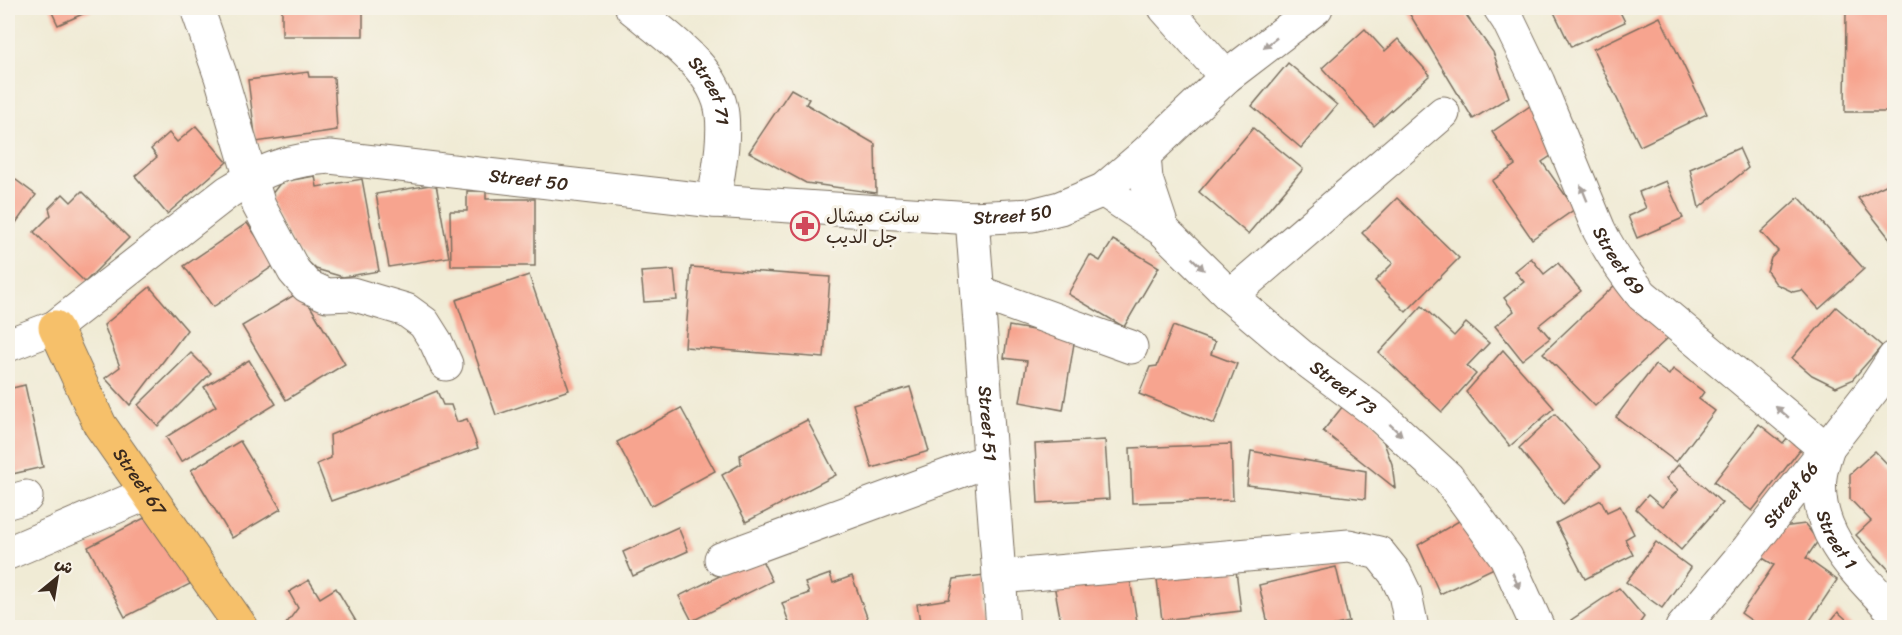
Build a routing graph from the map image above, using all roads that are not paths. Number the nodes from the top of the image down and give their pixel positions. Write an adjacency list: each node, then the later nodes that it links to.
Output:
1 (197, 8): 9 (street)
2 (632, 8): 11 (street, Street 71)
3 (1165, 8): 6 (street)
4 (1316, 8): 6 (street, Street 50, one-way to 6)
5 (1500, 8): 21 (street, Street 69, one-way to 5)
6 (1226, 77): 8 (street, Street 50)
7 (1443, 113): 15 (street)
8 (1144, 155): 10 (street, Street 50); 13 (street)
9 (250, 178): 11 (street, Street 50); 16 (street, Street 50); 20 (street)
10 (1103, 190): 12 (street, Street 50); 13 (street, Street 73)
11 (714, 201): 12 (street, Street 50)
12 (972, 218): 14 (street, Street 51)
13 (1163, 230): 15 (street, Street 73, one-way to 15)
14 (978, 292): 18 (street); 22 (street, Street 51)
15 (1230, 296): 31 (street, Street 73, one-way to 31)
16 (55, 327): 17 (street, Street 50); 23 (main road, Street 67)
17 (8, 345)
18 (1131, 347)
19 (1894, 358): 21 (street, Street 66)
20 (446, 364)
21 (1827, 450): 27 (street, Street 1); 32 (street, Street 66)
22 (990, 460): 25 (street); 26 (street, Street 51)
23 (148, 493): 24 (street); 28 (main road, Street 67)
24 (8, 553)
25 (721, 559)
26 (999, 577): 29 (street, Street 51); 30 (street)
27 (1894, 612)
28 (242, 627)
29 (1003, 627)
30 (1412, 627)
31 (1538, 627)
32 (1682, 627)

